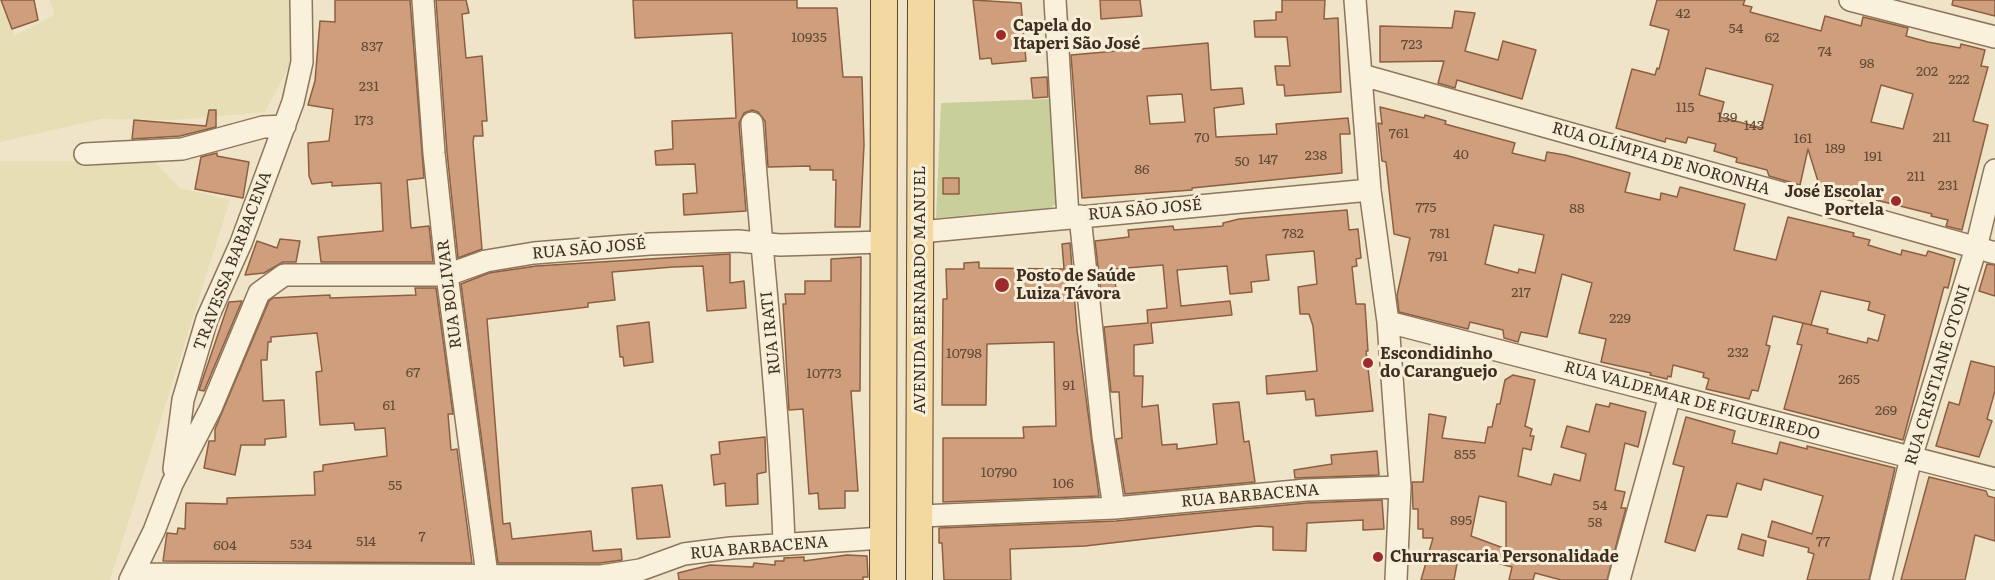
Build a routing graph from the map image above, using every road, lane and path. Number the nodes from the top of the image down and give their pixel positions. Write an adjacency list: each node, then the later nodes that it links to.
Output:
1 (301, 0): 13 (street, TRAVESSA BARBACENA)
2 (1055, 0): 17 (street)
3 (1355, 0): 11 (street)
4 (1850, 0): 8 (street)
5 (921, 4): 6 (main road); 10 (main road, AVENIDA BERNARDO MANUEL)
6 (884, 5): 9 (main road)
7 (423, 6): 23 (street, RUA BOLIVAR)
8 (1995, 37)
9 (883, 47): 10 (main road); 19 (main road)
10 (921, 47): 18 (main road, AVENIDA BERNARDO MANUEL)
11 (1362, 75): 16 (street); 21 (street, RUA OLÍMPIA DE NORONHA)
12 (752, 123): 20 (street, RUA IRATI)
13 (285, 126): 14 (street); 28 (street, TRAVESSA BARBACENA)
14 (85, 154)
15 (1995, 170): 21 (street, RUA CRISTIANE OTONI)
16 (1370, 190): 17 (street, RUA SÃO JOSÉ); 24 (street)
17 (1074, 216): 18 (street, RUA SÃO JOSÉ); 30 (street)
18 (920, 232): 31 (main road, AVENIDA BERNARDO MANUEL)
19 (884, 242): 20 (street, RUA SÃO JOSÉ); 32 (main road)
20 (761, 243): 23 (street, RUA SÃO JOSÉ); 33 (street, RUA IRATI)
21 (1986, 251): 26 (street, RUA CRISTIANE OTONI)
22 (298, 275): 23 (street, RUA SÃO JOSÉ); 28 (street, TRAVESSA BARBACENA)
23 (447, 275): 34 (street, RUA BOLIVAR)
24 (1388, 322): 25 (street, RUA VALDEMAR DE FIGUEIREDO); 29 (street)
25 (1670, 395): 26 (street, RUA VALDEMAR DE FIGUEIREDO); 40 (street)
26 (1911, 458): 27 (street, RUA VALDEMAR DE FIGUEIREDO); 41 (street, RUA CRISTIANE OTONI)
27 (1995, 479)
28 (172, 484): 35 (street)
29 (1400, 487): 30 (street, RUA BARBACENA); 39 (street)
30 (1114, 508): 31 (street, RUA BARBACENA)
31 (920, 516): 38 (main road, AVENIDA BERNARDO MANUEL)
32 (883, 538): 33 (street, RUA BARBACENA); 37 (main road)
33 (784, 543): 34 (street, RUA BARBACENA)
34 (487, 575): 36 (street, RUA BARBACENA)
35 (132, 577): 36 (street, RUA BARBACENA)
36 (408, 578)
37 (883, 580)
38 (920, 580)
39 (1396, 580)
40 (1619, 580)
41 (1881, 580)

